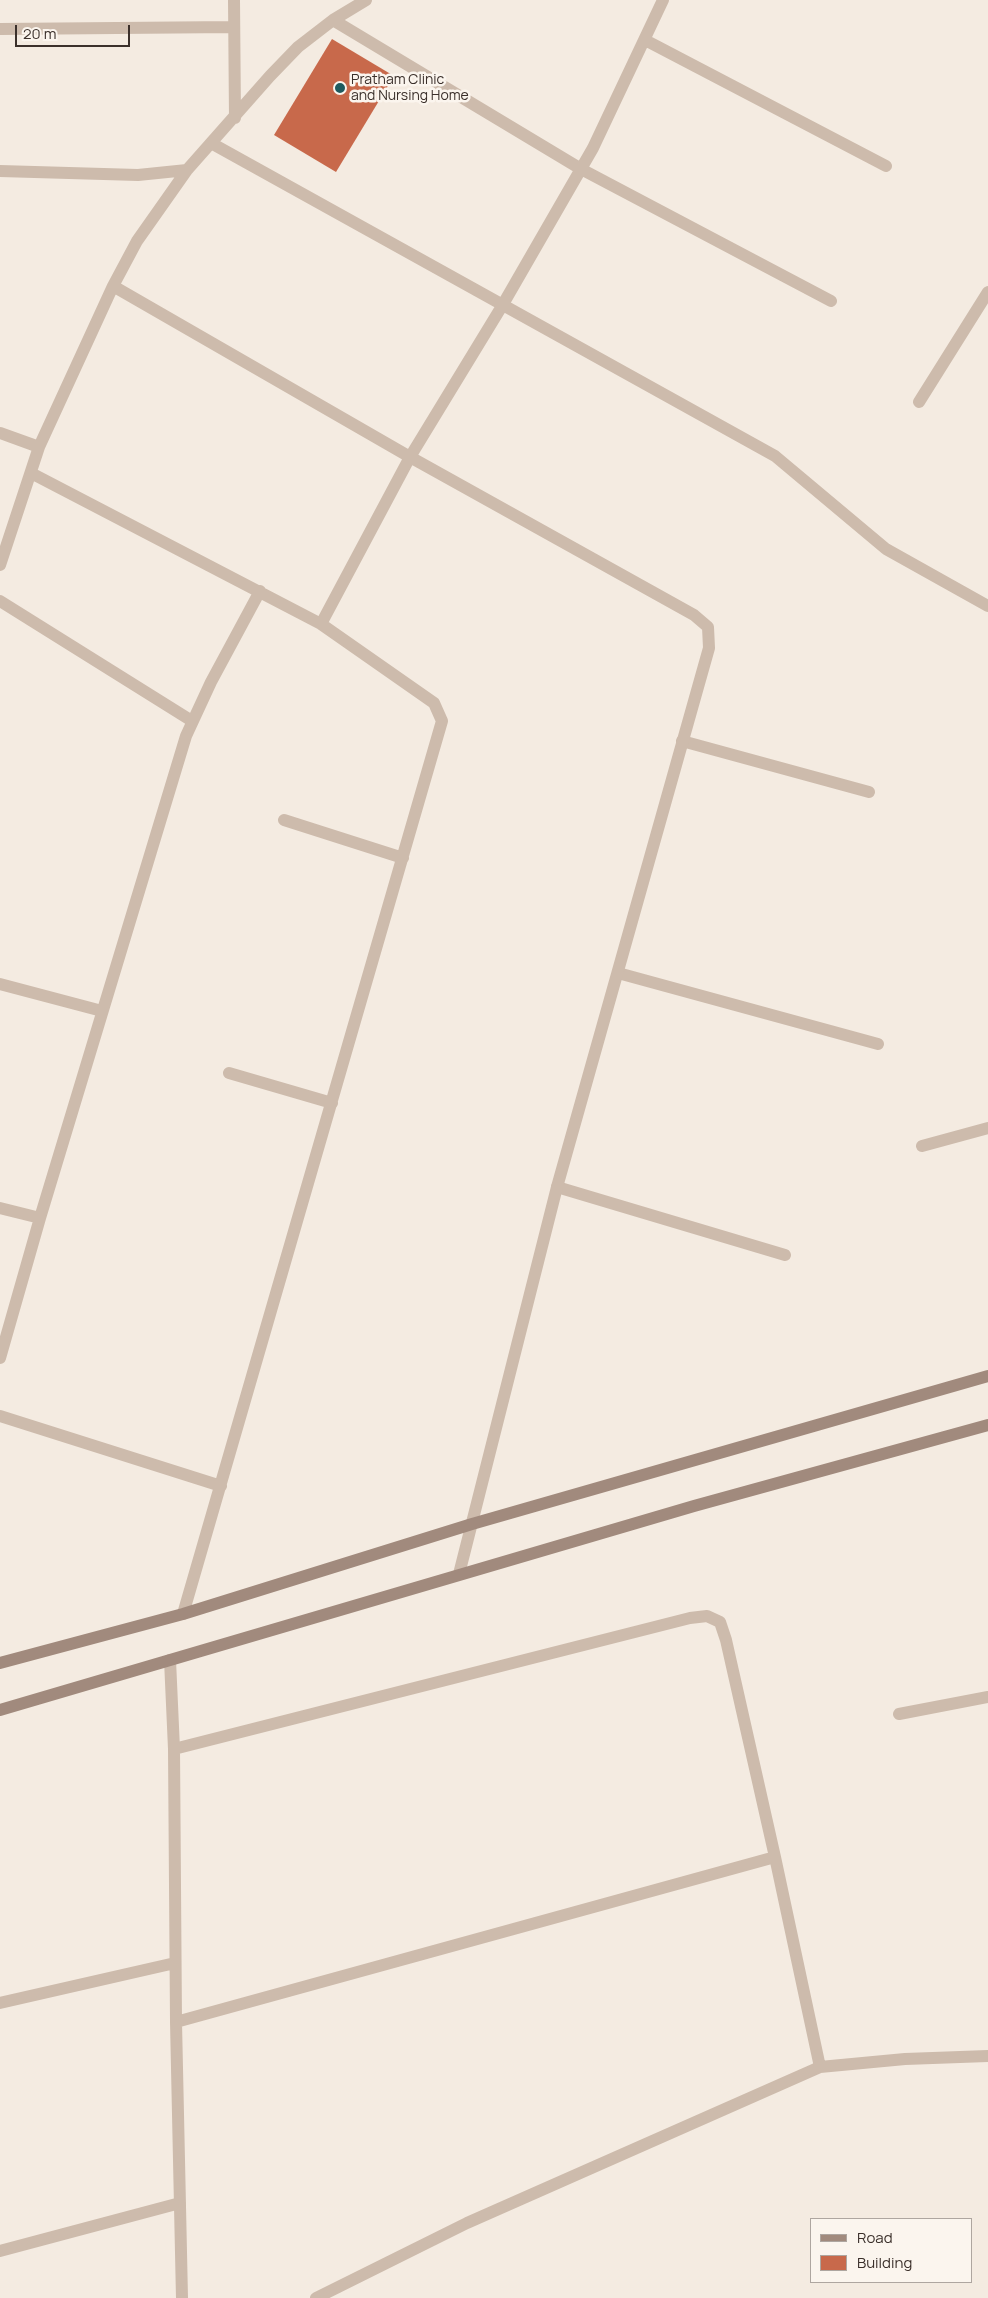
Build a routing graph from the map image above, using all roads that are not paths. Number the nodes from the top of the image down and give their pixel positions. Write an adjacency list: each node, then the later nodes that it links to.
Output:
1 (234, 0): 5 (street)
2 (366, 0): 4 (street)
3 (663, 0): 7 (street)
4 (333, 20): 8 (street); 11 (street)
5 (234, 27): 6 (street); 8 (street)
6 (0, 29)
7 (645, 40): 10 (street); 11 (street)
8 (235, 118): 9 (street)
9 (211, 143): 12 (street); 17 (street)
10 (886, 166)
11 (581, 168): 16 (street); 17 (street)
12 (187, 170): 13 (street); 14 (street)
13 (0, 171)
14 (113, 286): 20 (street); 21 (street)
15 (988, 292): 18 (street)
16 (831, 301)
17 (502, 306): 21 (street); 26 (street)
18 (919, 402)
19 (0, 433): 20 (street)
20 (38, 447): 22 (street)
21 (410, 457): 27 (street); 29 (street)
22 (31, 472): 23 (street); 24 (street)
23 (0, 565)
24 (260, 591): 27 (street); 28 (street)
25 (0, 601): 28 (street)
26 (988, 606)
27 (321, 624): 32 (street)
28 (192, 721): 35 (street)
29 (682, 741): 30 (street); 33 (street)
30 (869, 792)
31 (284, 820): 32 (street)
32 (403, 858): 38 (street)
33 (618, 973): 36 (street); 41 (street)
34 (0, 984): 35 (street)
35 (102, 1011): 43 (street)
36 (878, 1044)
37 (229, 1073): 38 (street)
38 (332, 1103): 49 (street)
39 (988, 1128): 40 (street)
40 (922, 1146)
41 (558, 1187): 44 (street); 50 (street)
42 (0, 1208): 43 (street)
43 (40, 1218): 45 (street)
44 (785, 1255)
45 (0, 1358)
46 (988, 1376): 50 (street)
47 (0, 1416): 49 (street)
48 (988, 1425): 51 (street)
49 (220, 1486): 52 (street)
50 (472, 1524): 51 (street); 52 (street)
51 (459, 1574): 53 (street)
52 (183, 1614): 54 (street)
53 (170, 1660): 56 (street); 58 (street)
54 (0, 1663)
55 (988, 1697): 57 (street)
56 (0, 1710)
57 (899, 1714)
58 (174, 1749): 59 (street); 60 (street)
59 (775, 1857): 62 (street); 64 (street)
60 (175, 1963): 61 (street); 62 (street)
61 (0, 2003)
62 (176, 2022): 65 (street)
63 (988, 2056): 64 (street)
64 (820, 2067): 68 (street)
65 (180, 2203): 66 (street); 67 (street)
66 (0, 2251)
67 (182, 2298)
68 (316, 2298)

